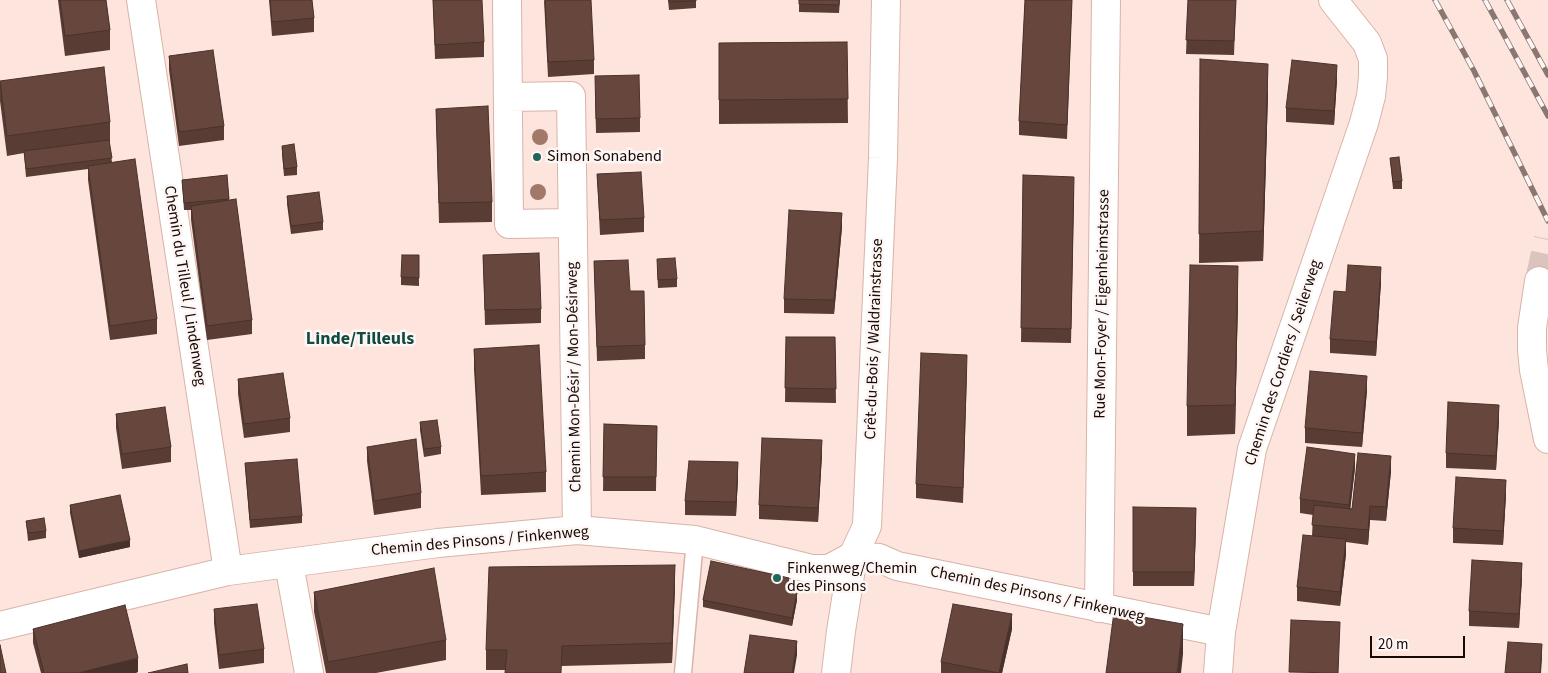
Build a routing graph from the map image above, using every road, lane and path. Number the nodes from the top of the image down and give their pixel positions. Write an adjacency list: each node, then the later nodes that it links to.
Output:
1 (141, 0): 14 (street, Chemin du Tilleul / Lindenweg)
2 (506, 0): 6 (street)
3 (886, 0): 12 (street, Crêt-du-Bois / Waldrainstrasse)
4 (1106, 0): 15 (street, Rue Mon-Foyer / Eigenheimstrasse)
5 (1333, 0): 17 (street, Chemin des Cordiers / Seilerweg)
6 (508, 97): 7 (street); 7 (street, Chemin Mon-Désir / Mon-Désirweg)
7 (573, 224): 10 (street, Chemin Mon-Désir / Mon-Désirweg)
8 (1539, 281): 9 (street)
9 (1548, 439)
10 (577, 530): 11 (street, Chemin des Pinsons / Finkenweg); 13 (street, Chemin des Pinsons / Finkenweg)
11 (695, 540): 12 (street, Chemin des Pinsons / Finkenweg); 19 (lane)
12 (853, 556): 15 (street, Chemin des Pinsons / Finkenweg); 20 (street, Crêt-du-Bois / Waldrainstrasse)
13 (289, 564): 14 (street, Chemin des Pinsons / Finkenweg); 18 (street)
14 (228, 572): 16 (street, Chemin des Pinsons / Finkenweg)
15 (1099, 608): 17 (street, Chemin des Pinsons / Finkenweg)
16 (0, 626)
17 (1221, 632): 21 (street, Chemin des Cordiers / Seilerweg)
18 (309, 673)
19 (683, 673)
20 (836, 673)
21 (1218, 673)

